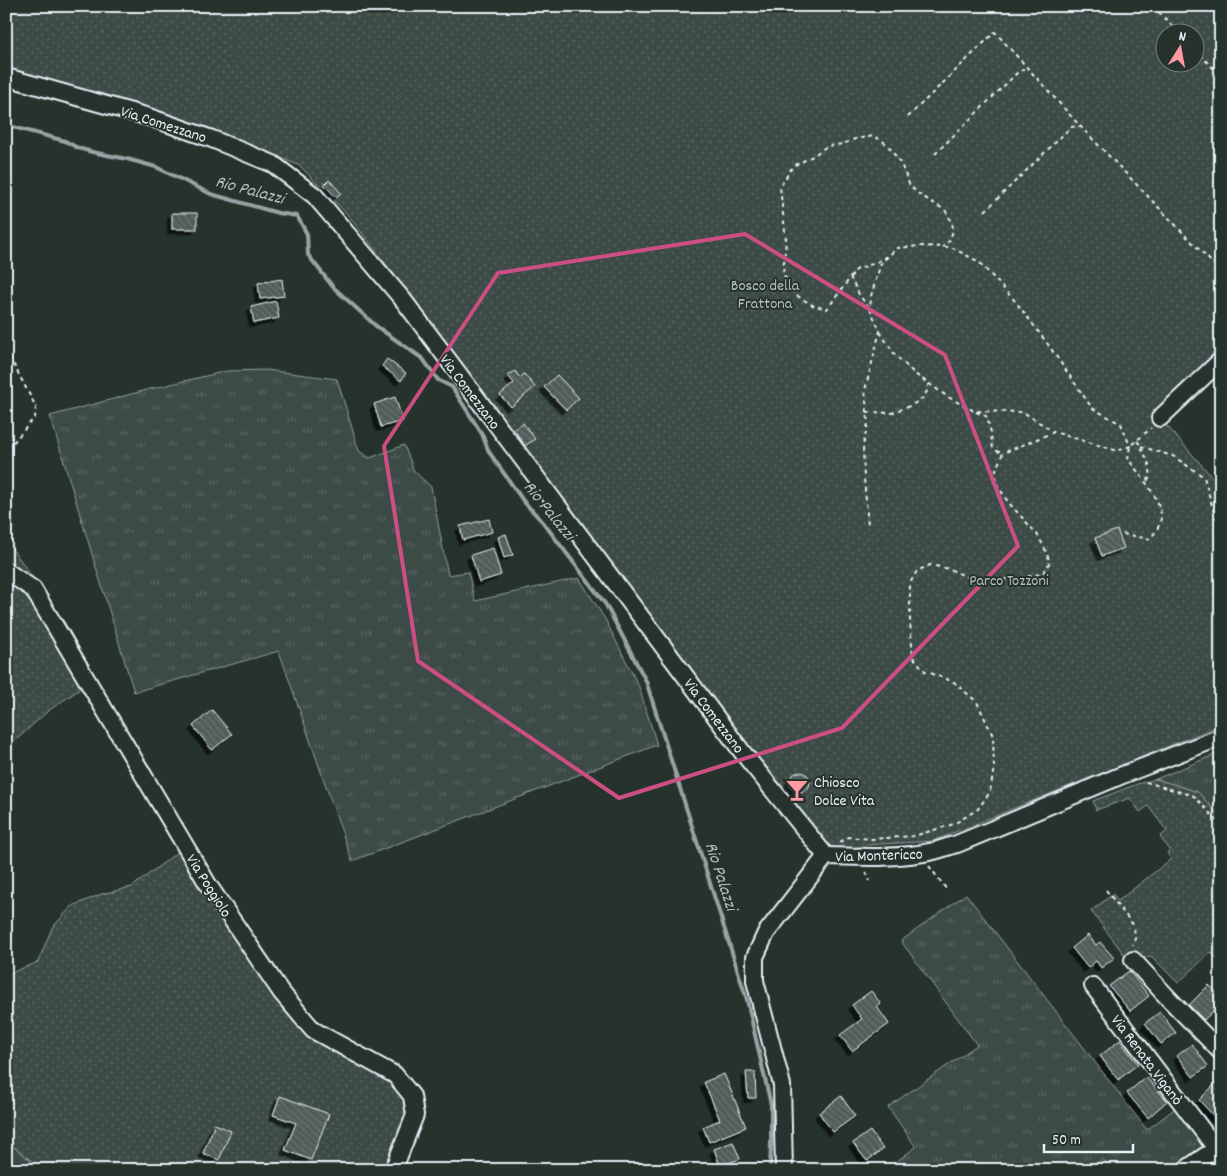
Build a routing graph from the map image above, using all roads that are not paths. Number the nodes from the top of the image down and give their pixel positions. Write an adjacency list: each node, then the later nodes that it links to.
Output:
1 (6, 77): 6 (street, Via Comezzano)
2 (1221, 360): 3 (street)
3 (1160, 418)
4 (6, 571): 11 (street, Via Poggiolo)
5 (1221, 737): 6 (street, Via Montericco)
6 (826, 856): 12 (street, Via Montericco)
7 (1133, 960): 9 (street)
8 (1093, 986): 10 (street, Via Renata Viganò)
9 (1221, 1052)
10 (1219, 1153): 13 (street)
11 (392, 1170)
12 (784, 1170)
13 (1185, 1170)

